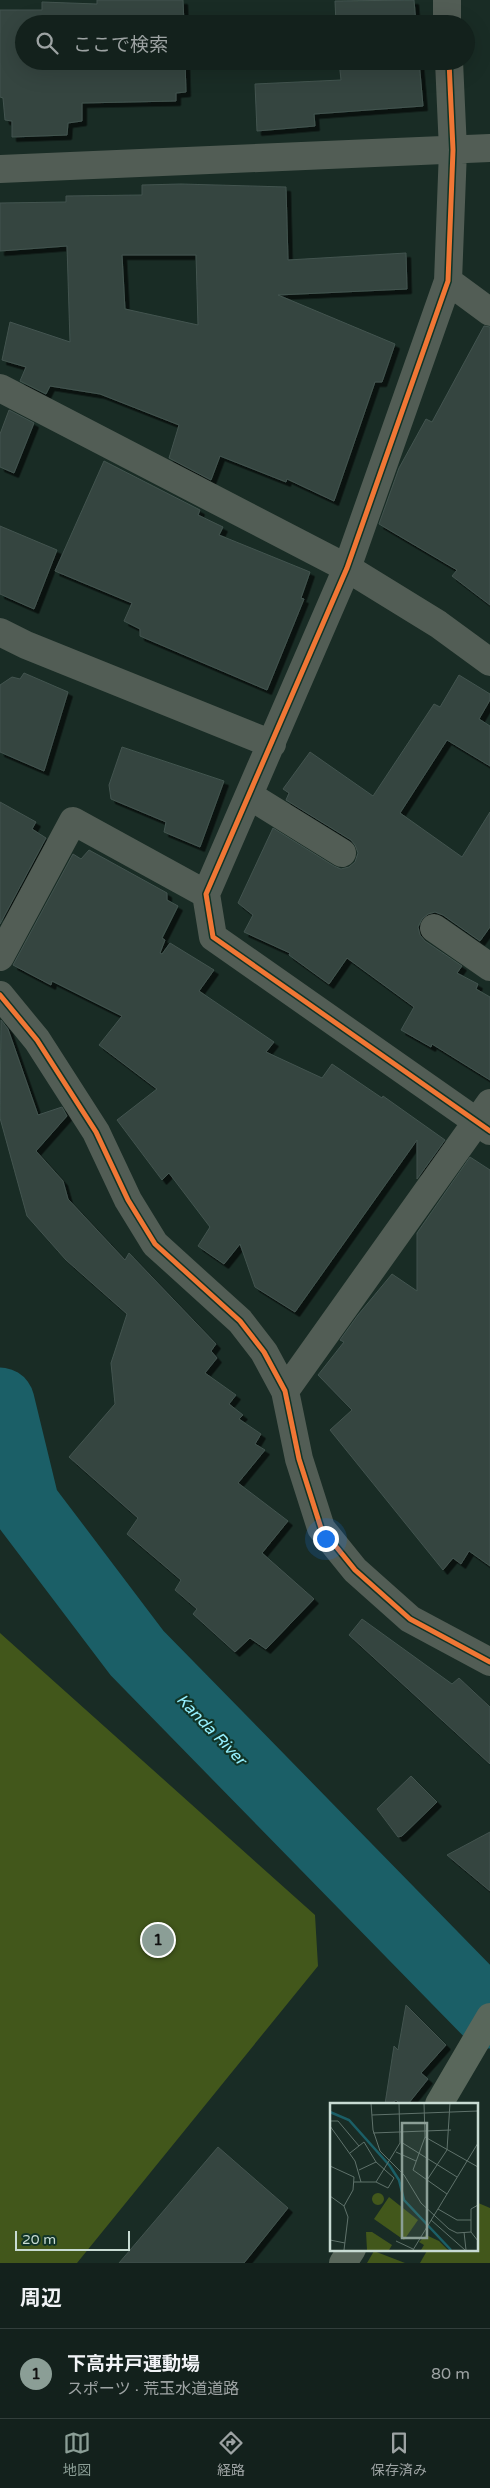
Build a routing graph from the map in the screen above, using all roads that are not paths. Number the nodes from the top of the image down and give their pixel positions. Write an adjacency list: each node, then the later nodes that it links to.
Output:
1 (446, 0): 2 (street)
2 (447, 15)
3 (449, 70): 5 (street)
4 (490, 148): 5 (street)
5 (453, 150): 6 (street); 7 (street)
6 (0, 169)
7 (448, 281): 8 (street); 10 (street)
8 (490, 312)
9 (0, 388): 10 (street)
10 (347, 568): 12 (street); 13 (street)
11 (0, 632): 13 (street)
12 (490, 662)
13 (272, 744): 14 (street)
14 (250, 796): 15 (street); 16 (street)
15 (342, 853)
16 (206, 894): 18 (street); 21 (street)
17 (434, 928): 19 (street)
18 (0, 956)
19 (490, 967)
20 (0, 995): 22 (street)
21 (486, 1119): 22 (street)
22 (285, 1391): 23 (street)
23 (489, 1659)
24 (490, 2017): 25 (main road)
25 (440, 2103)
26 (351, 2250): 27 (main road)
27 (343, 2263)

